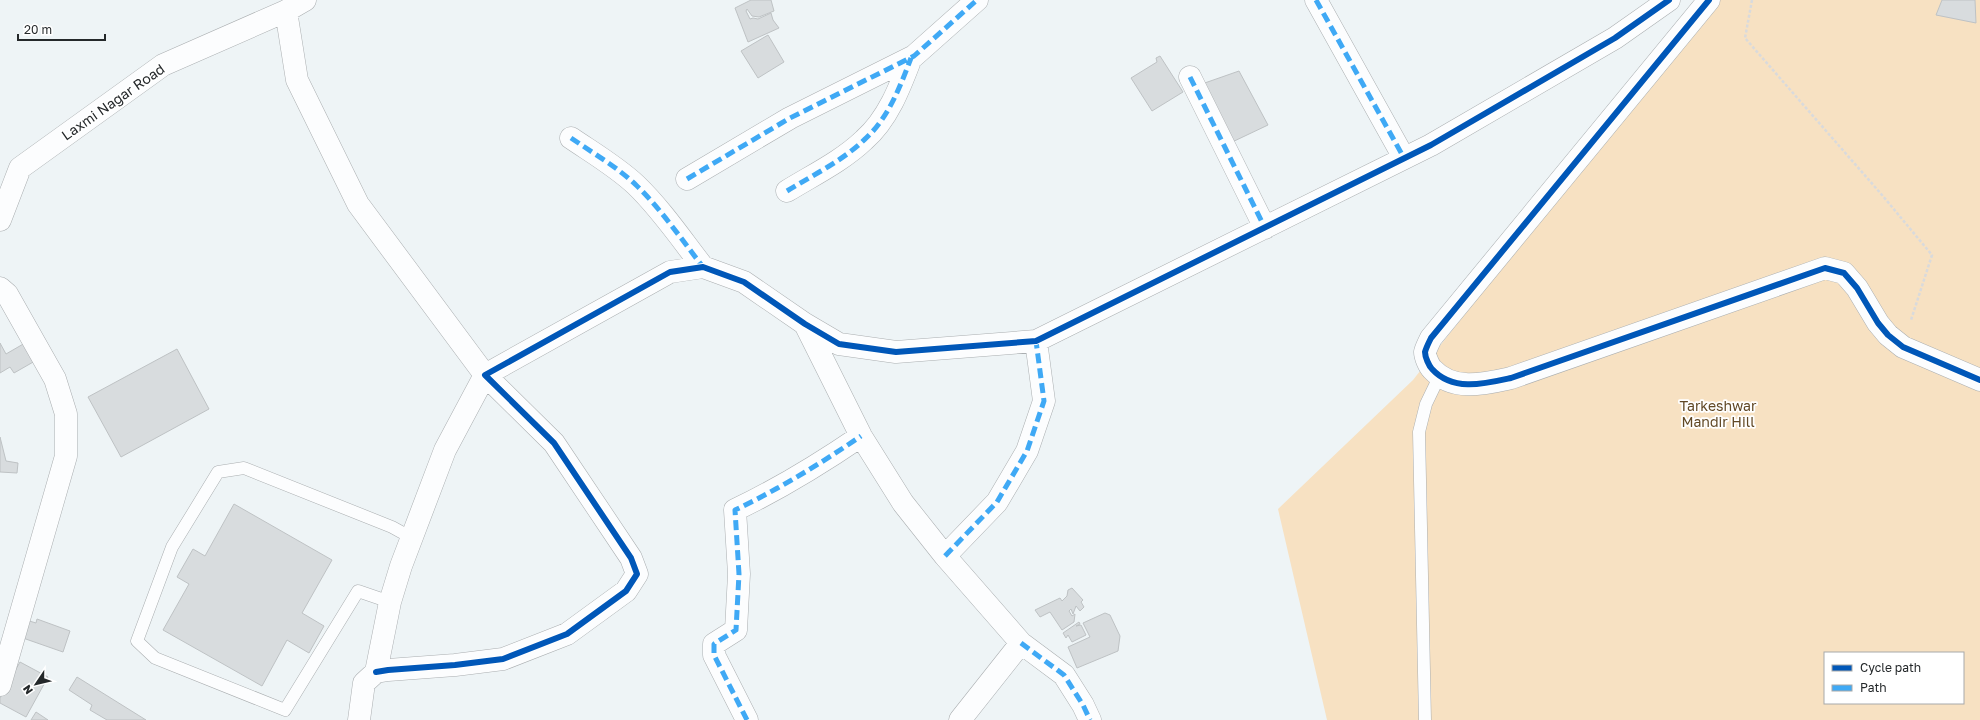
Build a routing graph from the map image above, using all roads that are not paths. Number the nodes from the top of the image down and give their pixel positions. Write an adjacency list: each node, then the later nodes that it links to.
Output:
1 (305, 0): 6 (street, Laxmi Nagar Road)
2 (977, 0): 7 (street)
3 (1316, 0): 10 (street)
4 (1669, 0): 10 (street)
5 (1709, 0): 22 (street)
6 (286, 11): 11 (street, Laxmi Nagar Road); 21 (street)
7 (911, 58): 13 (street); 14 (street)
8 (1190, 77): 16 (street)
9 (571, 138): 17 (street)
10 (1404, 158): 16 (street)
11 (20, 168): 12 (street, Laxmi Nagar Road); 15 (street)
12 (0, 179)
13 (687, 179)
14 (787, 190)
15 (0, 220)
16 (1265, 228): 20 (street)
17 (703, 267): 19 (street); 21 (street)
18 (0, 288): 30 (street)
19 (805, 324): 20 (street); 24 (street)
20 (1036, 342): 26 (street)
21 (485, 375): 25 (street); 29 (street)
22 (1439, 377): 23 (street); 35 (lane)
23 (1980, 380)
24 (861, 436): 26 (street); 32 (street)
25 (412, 538): 27 (street); 27 (lane)
26 (945, 556): 28 (street)
27 (390, 602): 29 (street)
28 (1021, 643): 33 (street); 34 (street)
29 (376, 672): 31 (street)
30 (0, 685)
31 (359, 720)
32 (747, 720)
33 (960, 720)
34 (1090, 720)
35 (1425, 720)

